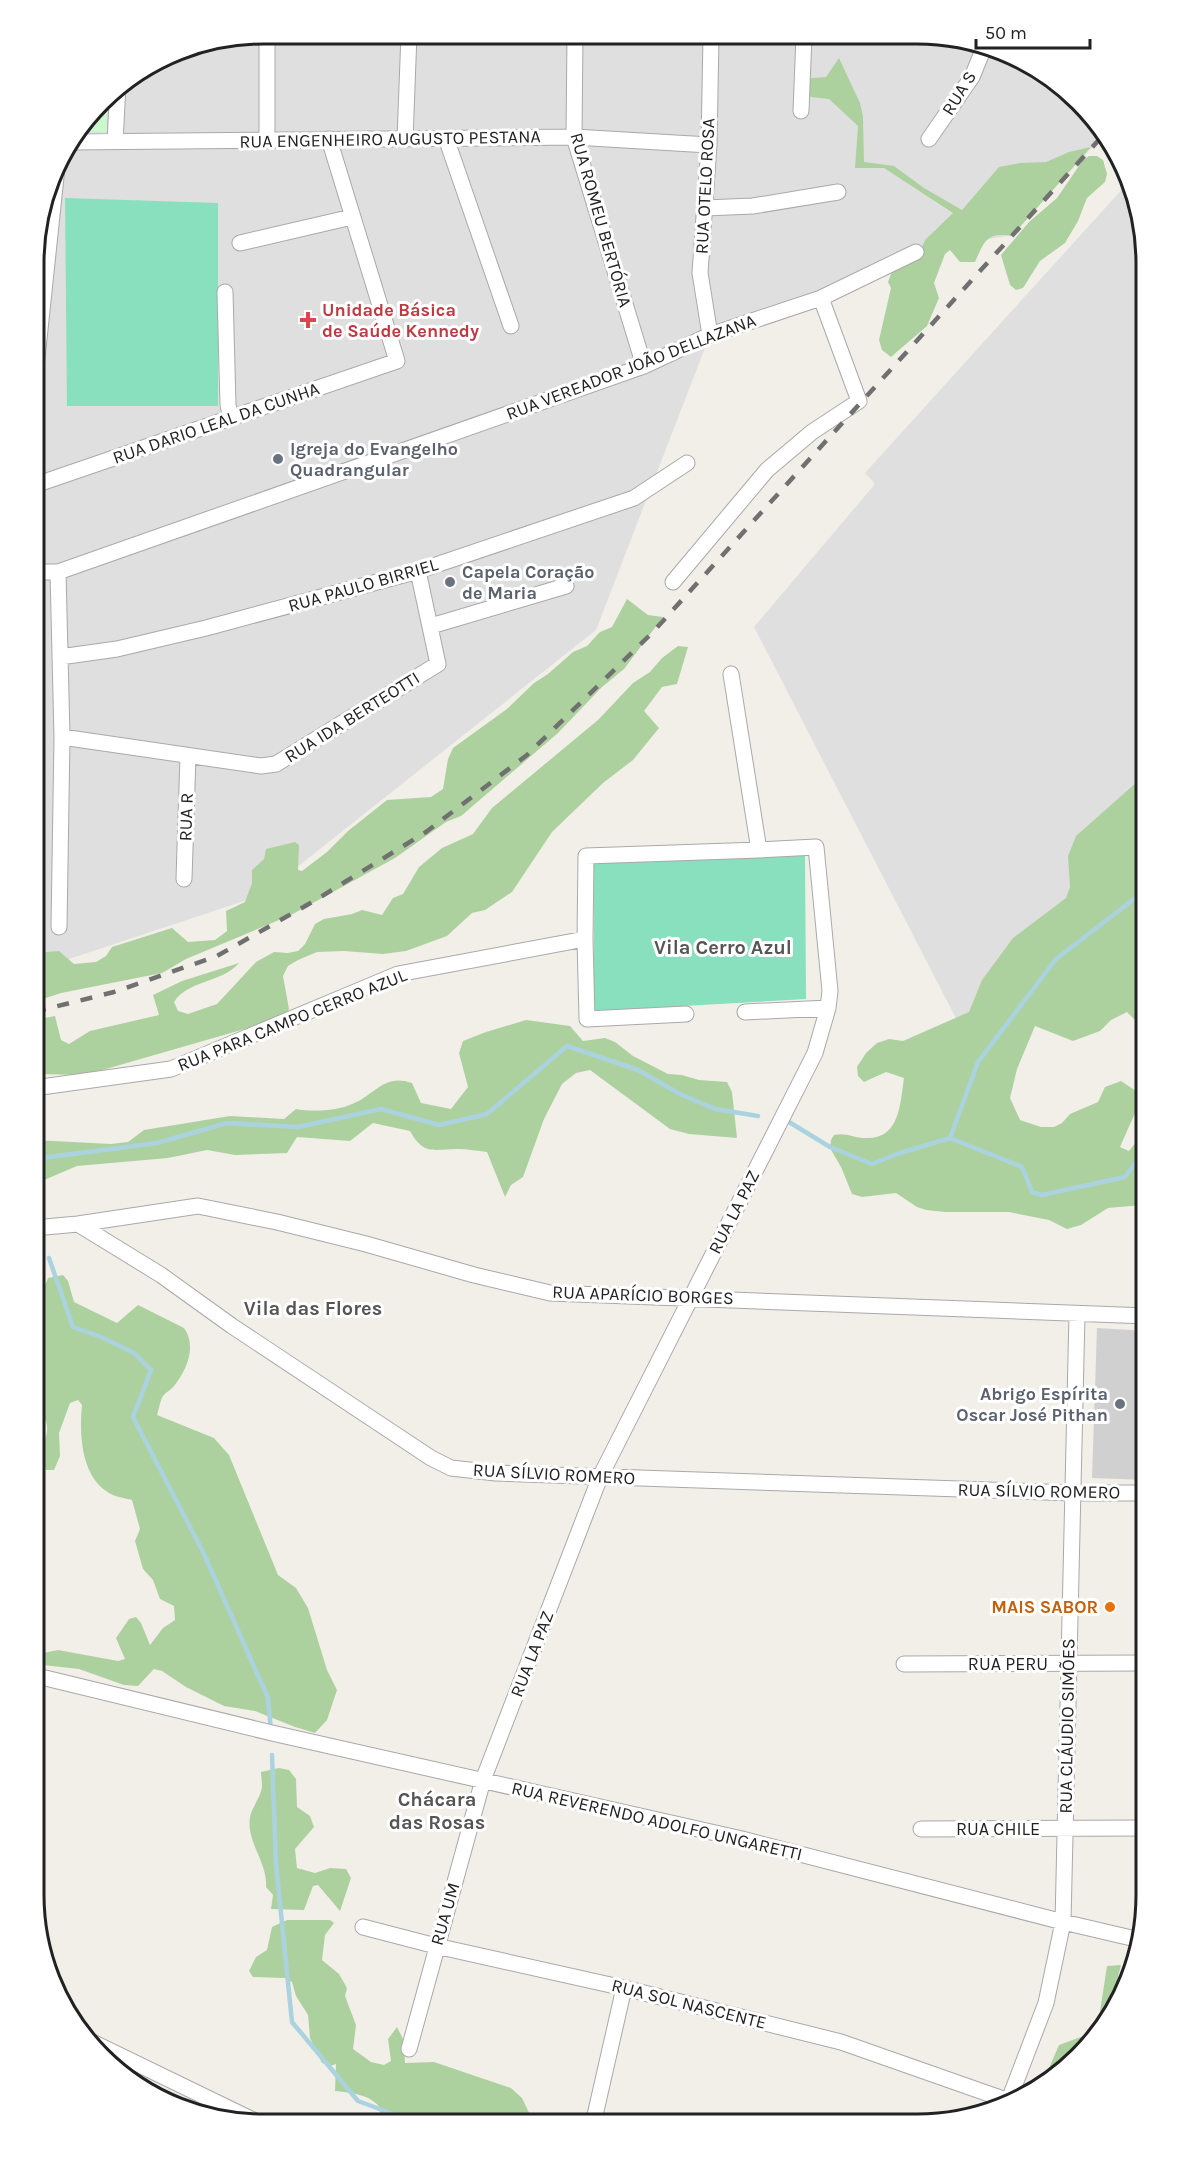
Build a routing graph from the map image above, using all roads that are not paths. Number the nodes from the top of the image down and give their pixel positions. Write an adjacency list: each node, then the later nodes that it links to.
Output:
1 (267, 44): 12 (street)
2 (409, 44): 11 (street)
3 (575, 44): 9 (street, RUA ROMEU BERTÓRIA)
4 (711, 44): 17 (street, RUA OTELO ROSA)
5 (804, 44): 8 (street)
6 (982, 53): 14 (street, RUA S)
7 (117, 99): 16 (street)
8 (801, 111)
9 (574, 137): 10 (street, RUA ENGENHEIRO AUGUSTO PESTANA); 17 (street, RUA ENGENHEIRO AUGUSTO PESTANA); 29 (street, RUA ROMEU BERTÓRIA)
10 (446, 138): 11 (street, RUA ENGENHEIRO AUGUSTO PESTANA); 27 (street)
11 (405, 139): 13 (street, RUA ENGENHEIRO AUGUSTO PESTANA)
12 (267, 140): 13 (street, RUA ENGENHEIRO AUGUSTO PESTANA); 16 (street, RUA ENGENHEIRO AUGUSTO PESTANA)
13 (328, 140): 21 (street)
14 (929, 140)
15 (79, 142): 16 (street, RUA ENGENHEIRO AUGUSTO PESTANA)
16 (115, 142)
17 (709, 145): 20 (street, RUA OTELO ROSA)
18 (838, 192): 20 (street)
19 (54, 195): 24 (street)
20 (705, 208): 28 (street, RUA OTELO ROSA)
21 (352, 217): 22 (street); 30 (street, RUA DARIO LEAL DA CUNHA)
22 (240, 243)
23 (916, 252): 26 (street, RUA VEREADOR JOÃO DELLAZANA)
24 (44, 292)
25 (225, 292): 30 (street)
26 (821, 298): 28 (street, RUA VEREADOR JOÃO DELLAZANA); 36 (street)
27 (511, 326)
28 (710, 335): 29 (street, RUA VEREADOR JOÃO DELLAZANA)
29 (644, 366): 35 (street, RUA VEREADOR JOÃO DELLAZANA)
30 (231, 418): 32 (street, RUA DARIO LEAL DA CUNHA)
31 (687, 463): 33 (street, RUA PAULO BIRRIEL)
32 (44, 482)
33 (418, 571): 38 (street, RUA IDA BERTEOTTI); 39 (street, RUA PAULO BIRRIEL)
34 (44, 572): 35 (street, RUA VEREADOR JOÃO DELLAZANA)
35 (58, 572): 39 (street)
36 (672, 582)
37 (566, 586): 38 (street)
38 (431, 626): 42 (street, RUA IDA BERTEOTTI)
39 (60, 657): 41 (street)
40 (731, 674): 43 (street)
41 (62, 737): 42 (street, RUA IDA BERTEOTTI); 45 (street)
42 (188, 756): 44 (street, RUA R)
43 (759, 850): 46 (street); 47 (street, RUA LA PAZ)
44 (183, 879)
45 (59, 927)
46 (585, 939): 49 (street); 50 (street, RUA PARA CAMPO CERRO AZUL)
47 (828, 1008): 48 (street); 53 (street, RUA LA PAZ)
48 (745, 1012)
49 (686, 1014)
50 (44, 1087)
51 (78, 1224): 52 (street); 53 (street, RUA APARÍCIO BORGES); 56 (street, RUA SÍLVIO ROMERO)
52 (44, 1227)
53 (691, 1298): 54 (street, RUA APARÍCIO BORGES); 56 (street, RUA LA PAZ)
54 (1077, 1314): 55 (street, RUA APARÍCIO BORGES); 57 (street, RUA CLÁUDIO SIMÕES)
55 (1136, 1316)
56 (600, 1477): 57 (street, RUA SÍLVIO ROMERO); 63 (street, RUA LA PAZ)
57 (1073, 1493): 58 (street, RUA SÍLVIO ROMERO); 59 (street, RUA CLÁUDIO SIMÕES)
58 (1136, 1493)
59 (1069, 1663): 60 (street, RUA PERU); 61 (street, RUA PERU); 64 (street, RUA CLÁUDIO SIMÕES)
60 (1136, 1663)
61 (904, 1664)
62 (44, 1678): 63 (street, RUA REVERENDO ADOLFO UNGARETTI)
63 (483, 1780): 67 (street, RUA REVERENDO ADOLFO UNGARETTI); 70 (street, RUA UM)
64 (1065, 1828): 65 (street, RUA CHILE); 66 (street, RUA CHILE); 67 (street, RUA CLÁUDIO SIMÕES)
65 (1136, 1828)
66 (921, 1829)
67 (1063, 1922): 69 (street, RUA REVERENDO ADOLFO UNGARETTI); 74 (street, RUA CLÁUDIO SIMÕES)
68 (363, 1927): 70 (street, RUA SOL NASCENTE)
69 (1132, 1938)
70 (436, 1946): 71 (street, RUA SOL NASCENTE); 73 (street, RUA UM)
71 (624, 1988): 75 (street, RUA SOL NASCENTE); 77 (street)
72 (107, 2049): 76 (street)
73 (409, 2049)
74 (1012, 2094)
75 (998, 2099)
76 (239, 2113)
77 (595, 2114)

